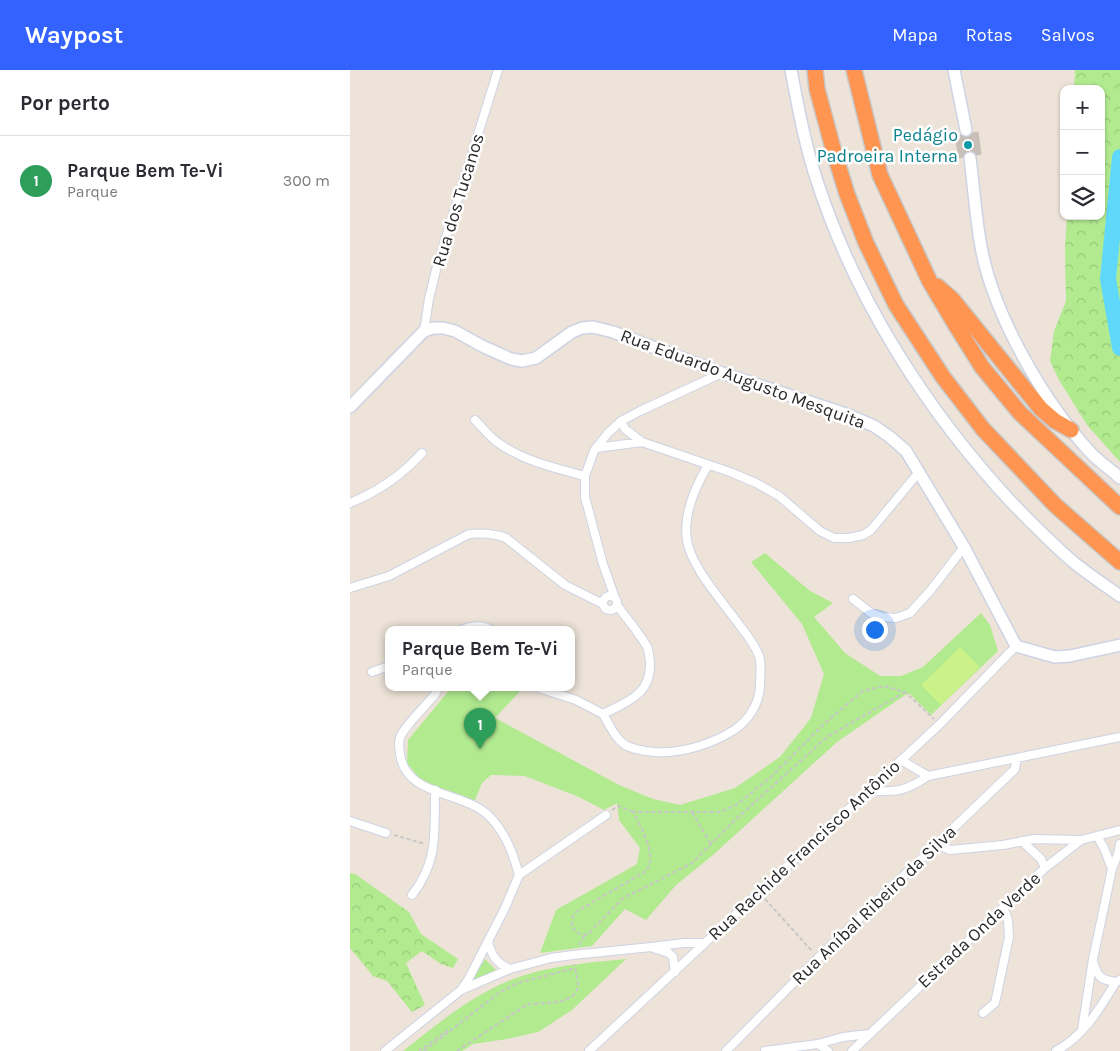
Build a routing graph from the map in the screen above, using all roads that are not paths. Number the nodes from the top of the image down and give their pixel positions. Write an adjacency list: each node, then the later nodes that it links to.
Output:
1 (498, 70): 9 (street, Rua dos Tucanos)
2 (791, 70): 27 (main road)
3 (815, 70): 25 (highway)
4 (854, 70): 8 (highway)
5 (954, 70): 6 (main road)
6 (966, 130)
7 (970, 158): 14 (main road)
8 (930, 282): 14 (highway); 23 (highway)
9 (424, 331): 10 (main road, Rua Eduardo Augusto Mesquita); 11 (main road)
10 (722, 373): 13 (street); 19 (main road, Rua Eduardo Augusto Mesquita)
11 (350, 407)
12 (475, 420): 20 (street)
13 (621, 421): 15 (street); 16 (street)
14 (1071, 430): 21 (main road)
15 (642, 442): 16 (street); 18 (street)
16 (596, 448): 20 (street)
17 (422, 453): 22 (street)
18 (708, 465): 19 (street); 36 (street)
19 (919, 472): 24 (main road, Rua Eduardo Augusto Mesquita)
20 (585, 476): 29 (street)
21 (1120, 478)
22 (350, 503)
23 (1120, 506)
24 (964, 547): 28 (street); 31 (main road, Rua Eduardo Augusto Mesquita)
25 (1120, 562)
26 (350, 588): 29 (street)
27 (1120, 596)
28 (853, 599)
29 (616, 602): 36 (street)
30 (1120, 645): 31 (main road)
31 (1016, 646): 39 (street, Rua Rachide Francisco Antônio)
32 (385, 667): 33 (street)
33 (372, 672)
34 (437, 691): 41 (street)
35 (548, 691): 36 (street)
36 (604, 714)
37 (1120, 737): 38 (street)
38 (1017, 758): 40 (street); 50 (street, Rua Aníbal Ribeiro da Silva)
39 (901, 760): 40 (street); 42 (street, Rua Rachide Francisco Antônio)
40 (928, 776): 42 (street)
41 (434, 790): 54 (street); 55 (street)
42 (868, 791): 58 (street, Rua Rachide Francisco Antônio)
43 (606, 815): 54 (street)
44 (350, 821): 46 (street)
45 (1120, 830): 47 (street, Estrada Onda Verde)
46 (386, 833)
47 (1097, 836): 48 (street, Estrada Onda Verde); 53 (street)
48 (1081, 840): 49 (street); 52 (street, Estrada Onda Verde)
49 (1022, 841): 50 (street); 52 (street)
50 (936, 844): 71 (street, Rua Aníbal Ribeiro da Silva)
51 (1120, 844): 53 (street)
52 (1045, 868): 56 (street, Estrada Onda Verde)
53 (1112, 869): 60 (street)
54 (519, 875): 57 (street)
55 (412, 895)
56 (1003, 907): 65 (street); 67 (street, Estrada Onda Verde)
57 (488, 942): 61 (street); 64 (street)
58 (704, 943): 59 (street); 62 (street, Rua Rachide Francisco Antônio)
59 (651, 947): 61 (street); 62 (street)
60 (1093, 960): 63 (street); 66 (street)
61 (510, 969): 64 (street)
62 (675, 972): 70 (street, Rua Rachide Francisco Antônio)
63 (1118, 981): 66 (street)
64 (460, 990): 69 (street)
65 (983, 1013)
66 (1082, 1030): 75 (street)
67 (868, 1034): 68 (street); 74 (street, Estrada Onda Verde)
68 (818, 1044): 72 (street); 73 (street)
69 (385, 1051)
70 (589, 1051)
71 (726, 1051)
72 (765, 1051)
73 (828, 1051)
74 (852, 1051)
75 (1056, 1051)

